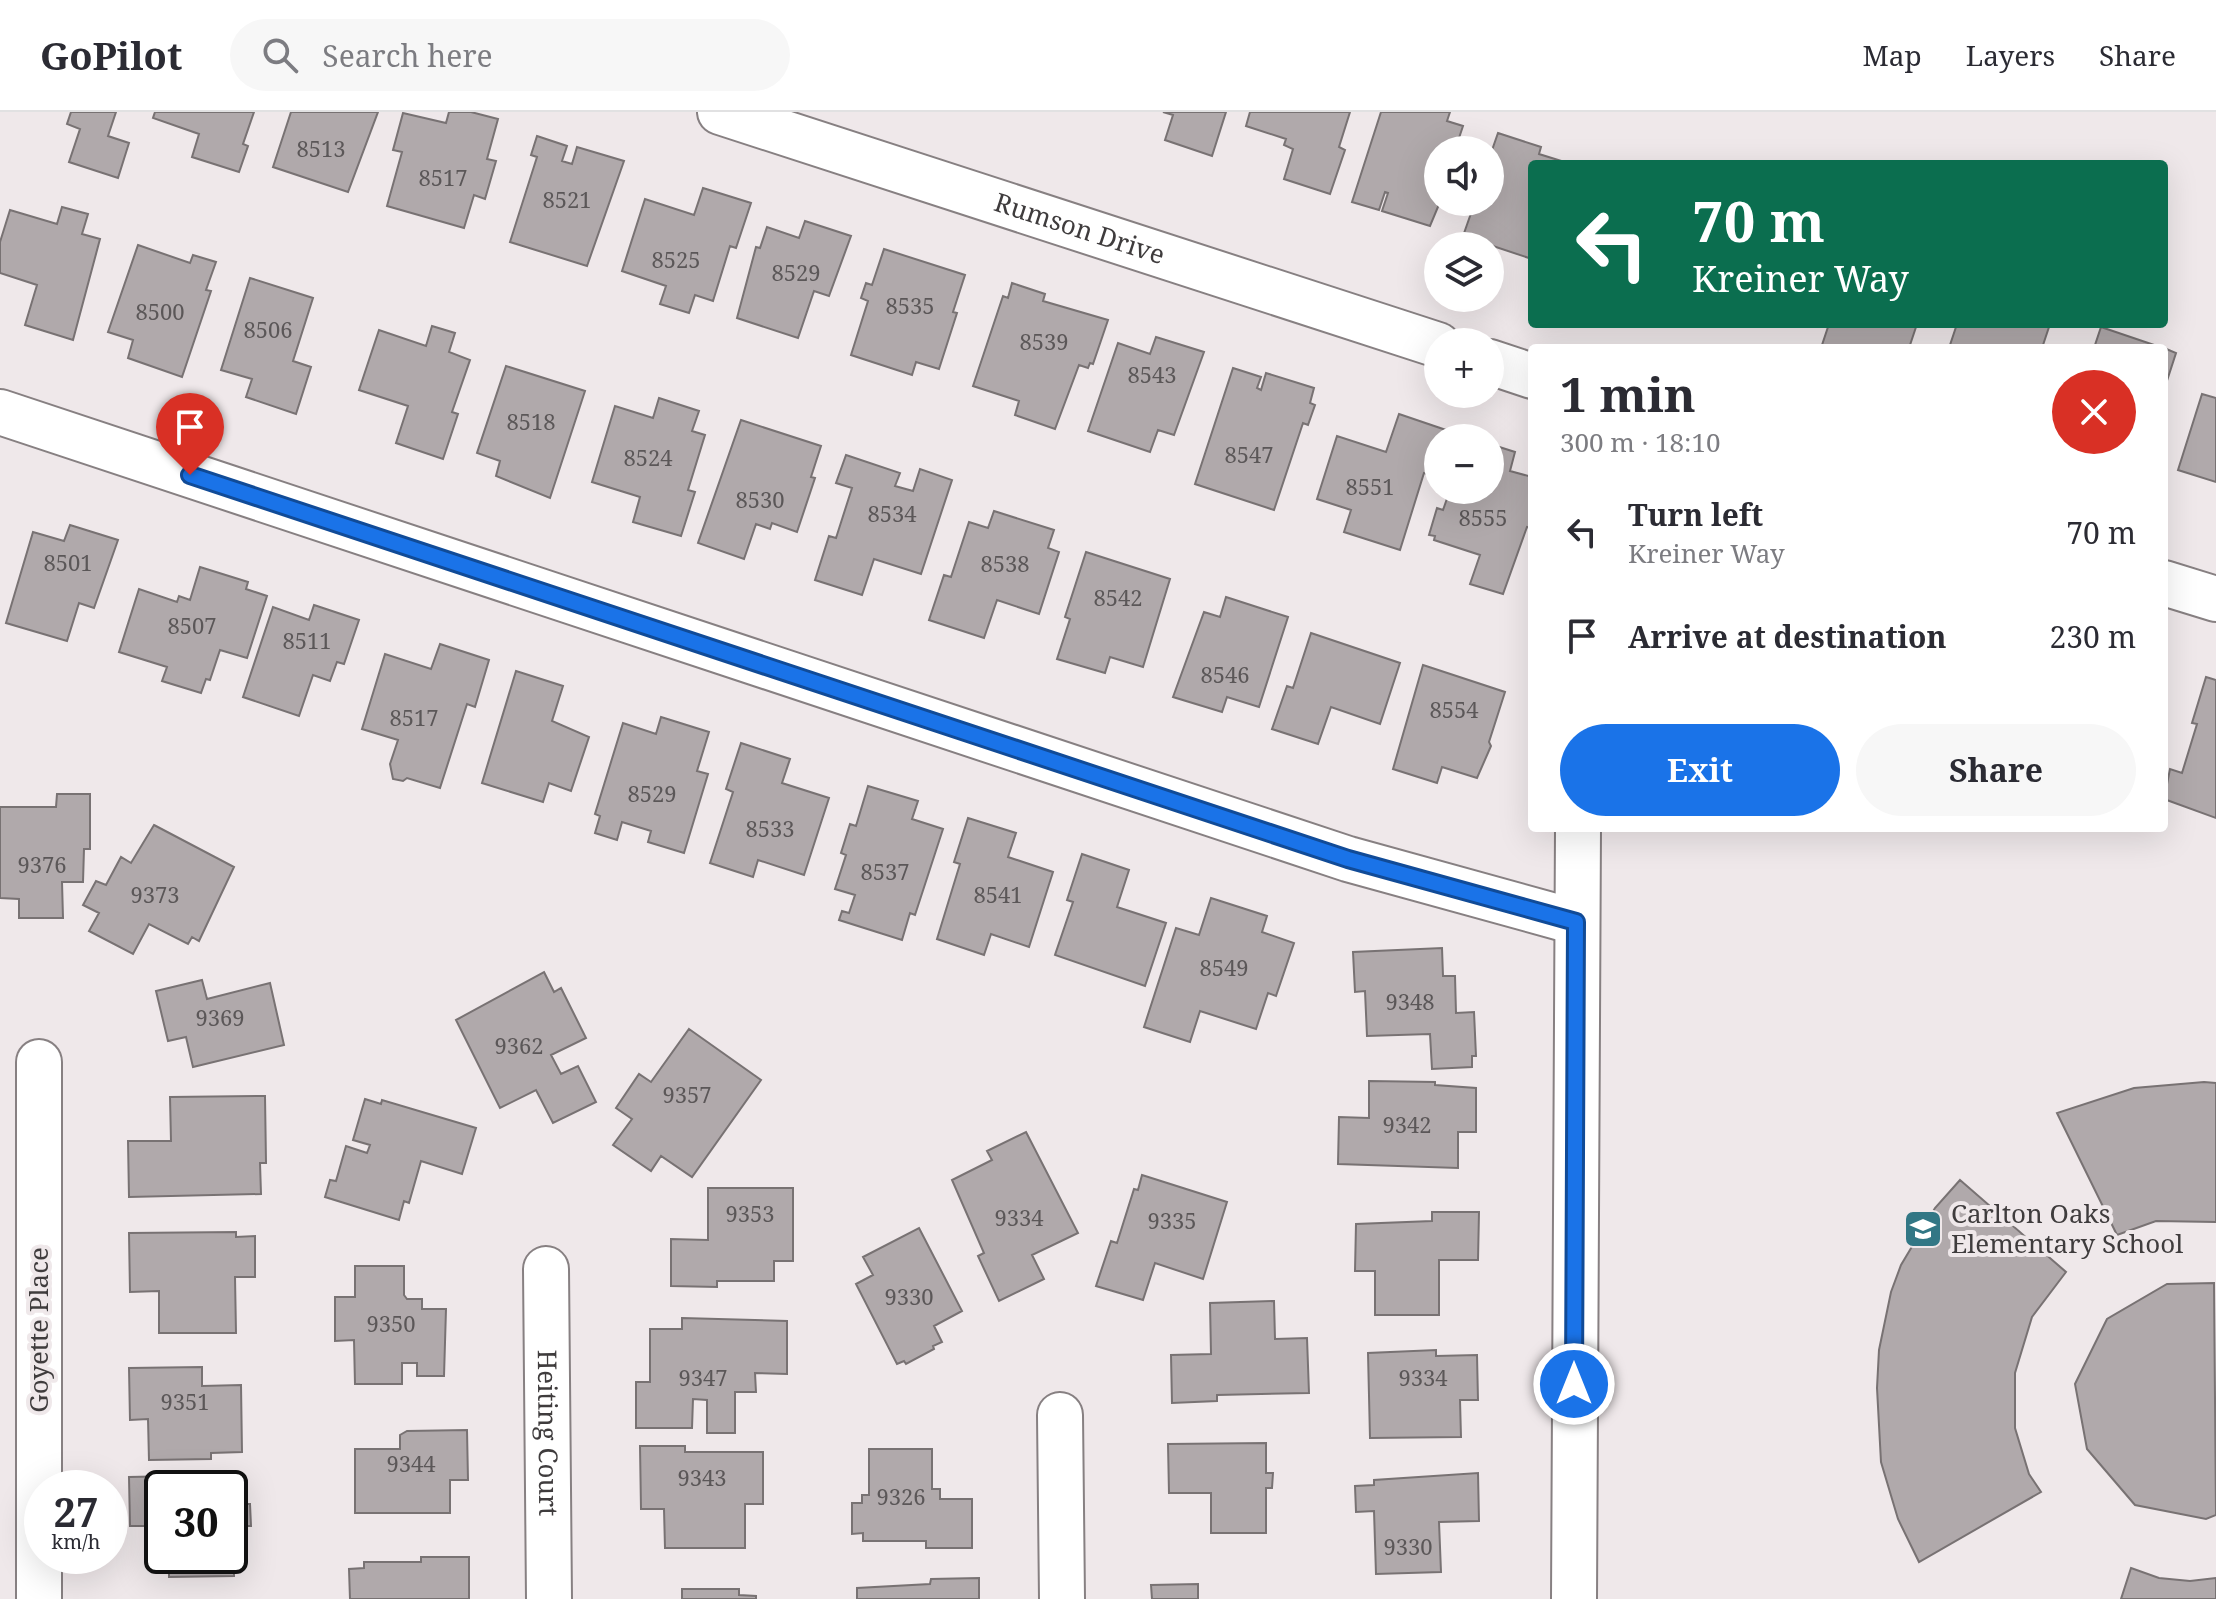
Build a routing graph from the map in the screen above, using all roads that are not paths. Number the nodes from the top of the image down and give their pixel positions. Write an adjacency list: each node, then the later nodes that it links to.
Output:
1 (720, 112): 2 (street, Rumson Drive)
2 (1424, 340)
3 (1504, 367): 4 (street)
4 (1528, 375)
5 (0, 412): 9 (street)
6 (2168, 584): 7 (street)
7 (2216, 599)
8 (1578, 832): 9 (street)
9 (1576, 922): 16 (street)
10 (39, 1062): 13 (street, Goyette Place)
11 (546, 1269): 14 (street, Heiting Court)
12 (1060, 1415): 15 (street)
13 (39, 1599)
14 (549, 1599)
15 (1062, 1599)
16 (1574, 1599)

